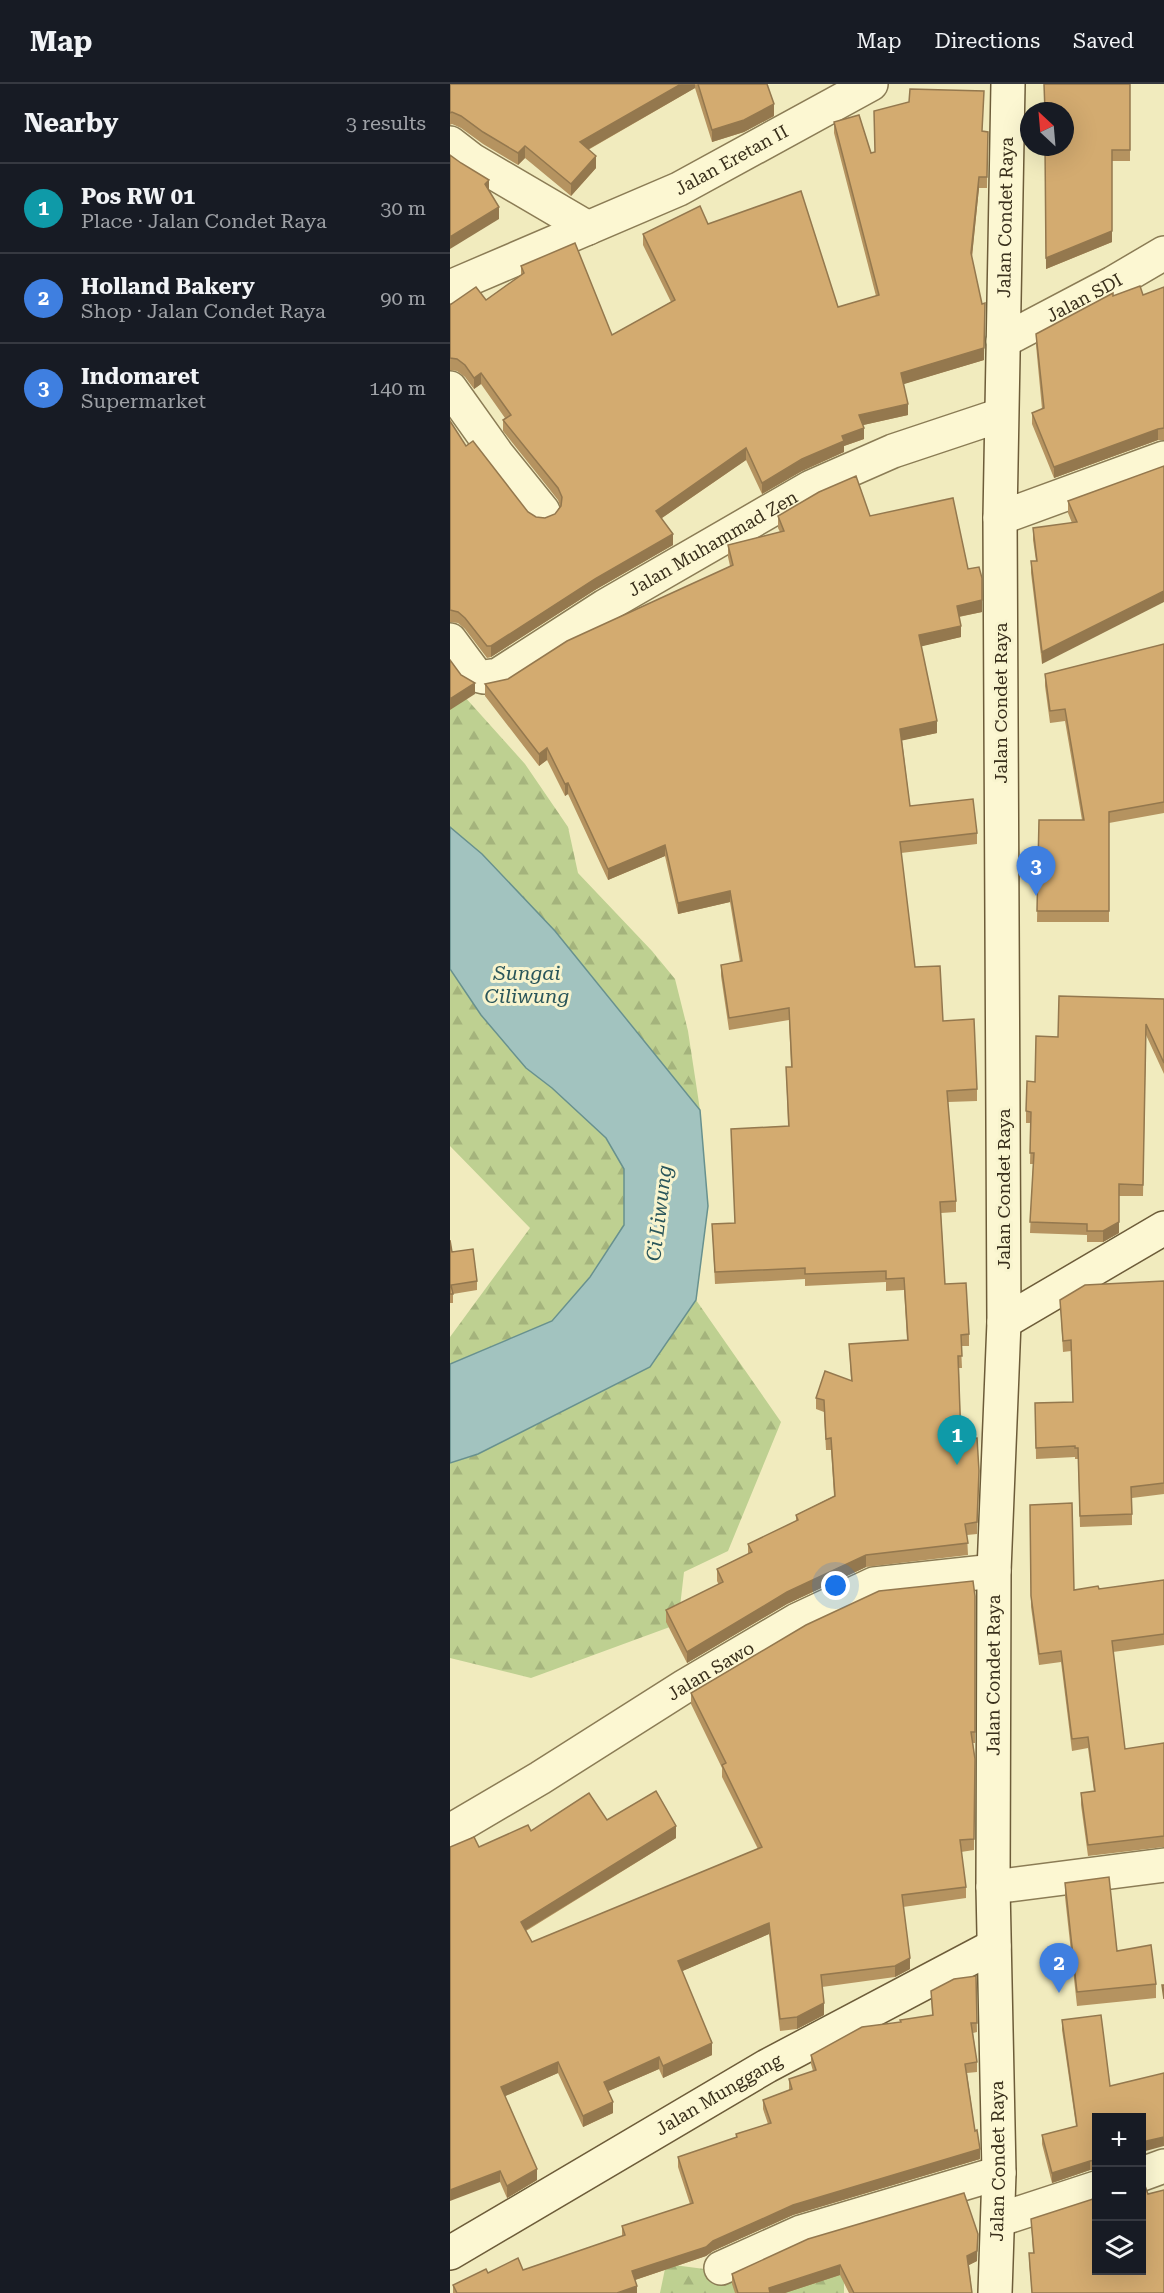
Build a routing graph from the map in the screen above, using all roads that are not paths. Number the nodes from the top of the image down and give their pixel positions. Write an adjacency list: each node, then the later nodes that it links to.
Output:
1 (871, 84): 4 (street, Jalan Eretan II)
2 (1008, 84): 7 (street, Jalan Condet Raya)
3 (450, 143): 4 (street)
4 (588, 228): 6 (street, Jalan Eretan II)
5 (1164, 253): 7 (street, Jalan SDI)
6 (450, 287)
7 (1003, 341): 9 (street, Jalan Condet Raya)
8 (450, 388): 11 (street)
9 (1001, 415): 12 (street, Jalan Condet Raya); 13 (street, Jalan Muhammad Zen)
10 (1164, 458): 12 (street)
11 (543, 511)
12 (1000, 518): 15 (street, Jalan Condet Raya)
13 (450, 640)
14 (1164, 1228): 15 (street)
15 (1004, 1322): 16 (street, Jalan Condet Raya)
16 (994, 1571): 17 (street, Jalan Sawo); 19 (street, Jalan Condet Raya)
17 (450, 1831)
18 (1164, 1864): 19 (street)
19 (993, 1887): 20 (street, Jalan Condet Raya)
20 (994, 1946): 22 (street, Jalan Condet Raya); 26 (street, Jalan Munggang)
21 (1164, 2166): 23 (street)
22 (999, 2173): 25 (street, Jalan Condet Raya); 27 (street)
23 (1146, 2173)
24 (1092, 2189): 25 (street)
25 (998, 2220): 28 (street, Jalan Condet Raya)
26 (450, 2253)
27 (721, 2268)
28 (995, 2293)

